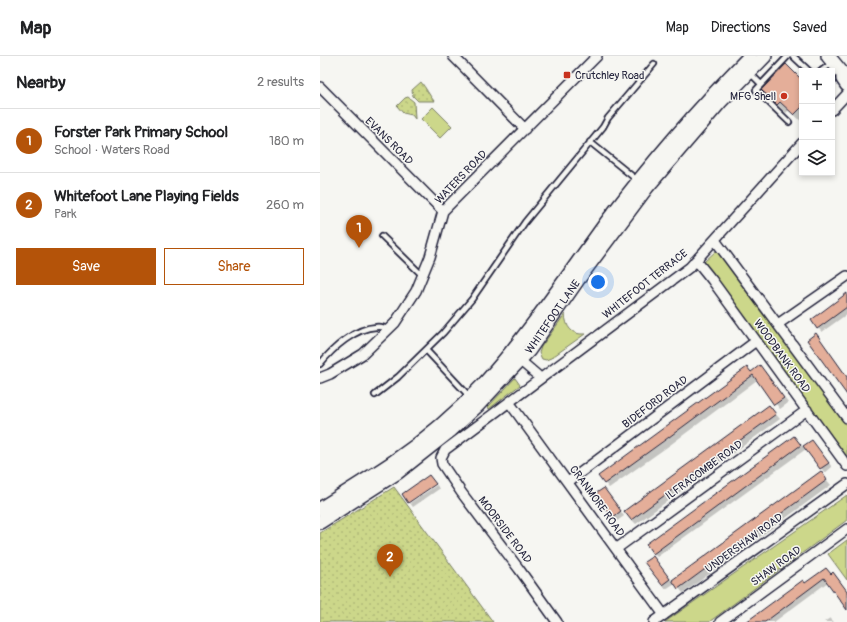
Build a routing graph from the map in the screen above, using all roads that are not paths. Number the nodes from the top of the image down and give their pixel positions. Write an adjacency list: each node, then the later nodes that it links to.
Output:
1 (453, 56): 15 (street)
2 (597, 56): 15 (street, WATERS ROAD)
3 (750, 56): 18 (street, WHITEFOOT LANE)
4 (765, 56): 9 (street, WHITEFOOT LANE)
5 (788, 56): 10 (lane)
6 (793, 56): 8 (lane)
7 (654, 64): 16 (lane)
8 (805, 68)
9 (749, 72): 10 (lane); 18 (street, WHITEFOOT LANE)
10 (761, 84): 14 (lane)
11 (320, 87): 19 (street, EVANS ROAD)
12 (847, 94): 13 (street)
13 (835, 107)
14 (789, 122)
15 (525, 129): 19 (street, WATERS ROAD)
16 (590, 142): 18 (lane); 28 (lane)
17 (799, 146): 21 (street, WHITEFOOT TERRACE)
18 (644, 184): 29 (street, WHITEFOOT LANE)
19 (443, 211): 23 (street, WATERS ROAD)
20 (382, 236): 23 (lane)
21 (715, 240): 22 (street, WHITEFOOT TERRACE); 25 (street, WOODBANK ROAD)
22 (695, 261): 27 (street, WOODBANK ROAD); 32 (street, WHITEFOOT TERRACE)
23 (422, 275): 26 (street, WATERS ROAD)
24 (847, 276): 25 (street)
25 (778, 324): 37 (street, WOODBANK ROAD)
26 (388, 329): 30 (lane); 31 (street, WATERS ROAD)
27 (756, 341): 36 (street, WOODBANK ROAD); 41 (street, BIDEFORD ROAD)
28 (426, 350): 33 (lane); 34 (lane)
29 (515, 356): 32 (street); 34 (street, WHITEFOOT LANE); 39 (street, WHITEFOOT LANE)
30 (320, 364)
31 (320, 378)
32 (540, 379): 35 (street, WHITEFOOT TERRACE)
33 (375, 395)
34 (470, 397): 39 (street, WHITEFOOT LANE)
35 (509, 402): 38 (street, WHITEFOOT TERRACE); 41 (street, CRANMORE ROAD)
36 (807, 410): 40 (street, WOODBANK ROAD); 46 (street, ILFRACOMBE ROAD)
37 (847, 418)
38 (445, 450): 48 (street, MOORSIDE ROAD)
39 (415, 453): 43 (street, WHITEFOOT LANE); 44 (street, WHITEFOOT LANE)
40 (847, 466)
41 (568, 482): 46 (street, CRANMORE ROAD)
42 (847, 484): 47 (street, UNDERSHAW ROAD)
43 (320, 509)
44 (320, 522)
45 (847, 529): 50 (street, SHAW ROAD)
46 (616, 549): 47 (street, CRANMORE ROAD)
47 (664, 615): 49 (street, UNDERSHAW ROAD)
48 (557, 622)
49 (654, 622)
50 (720, 622)

